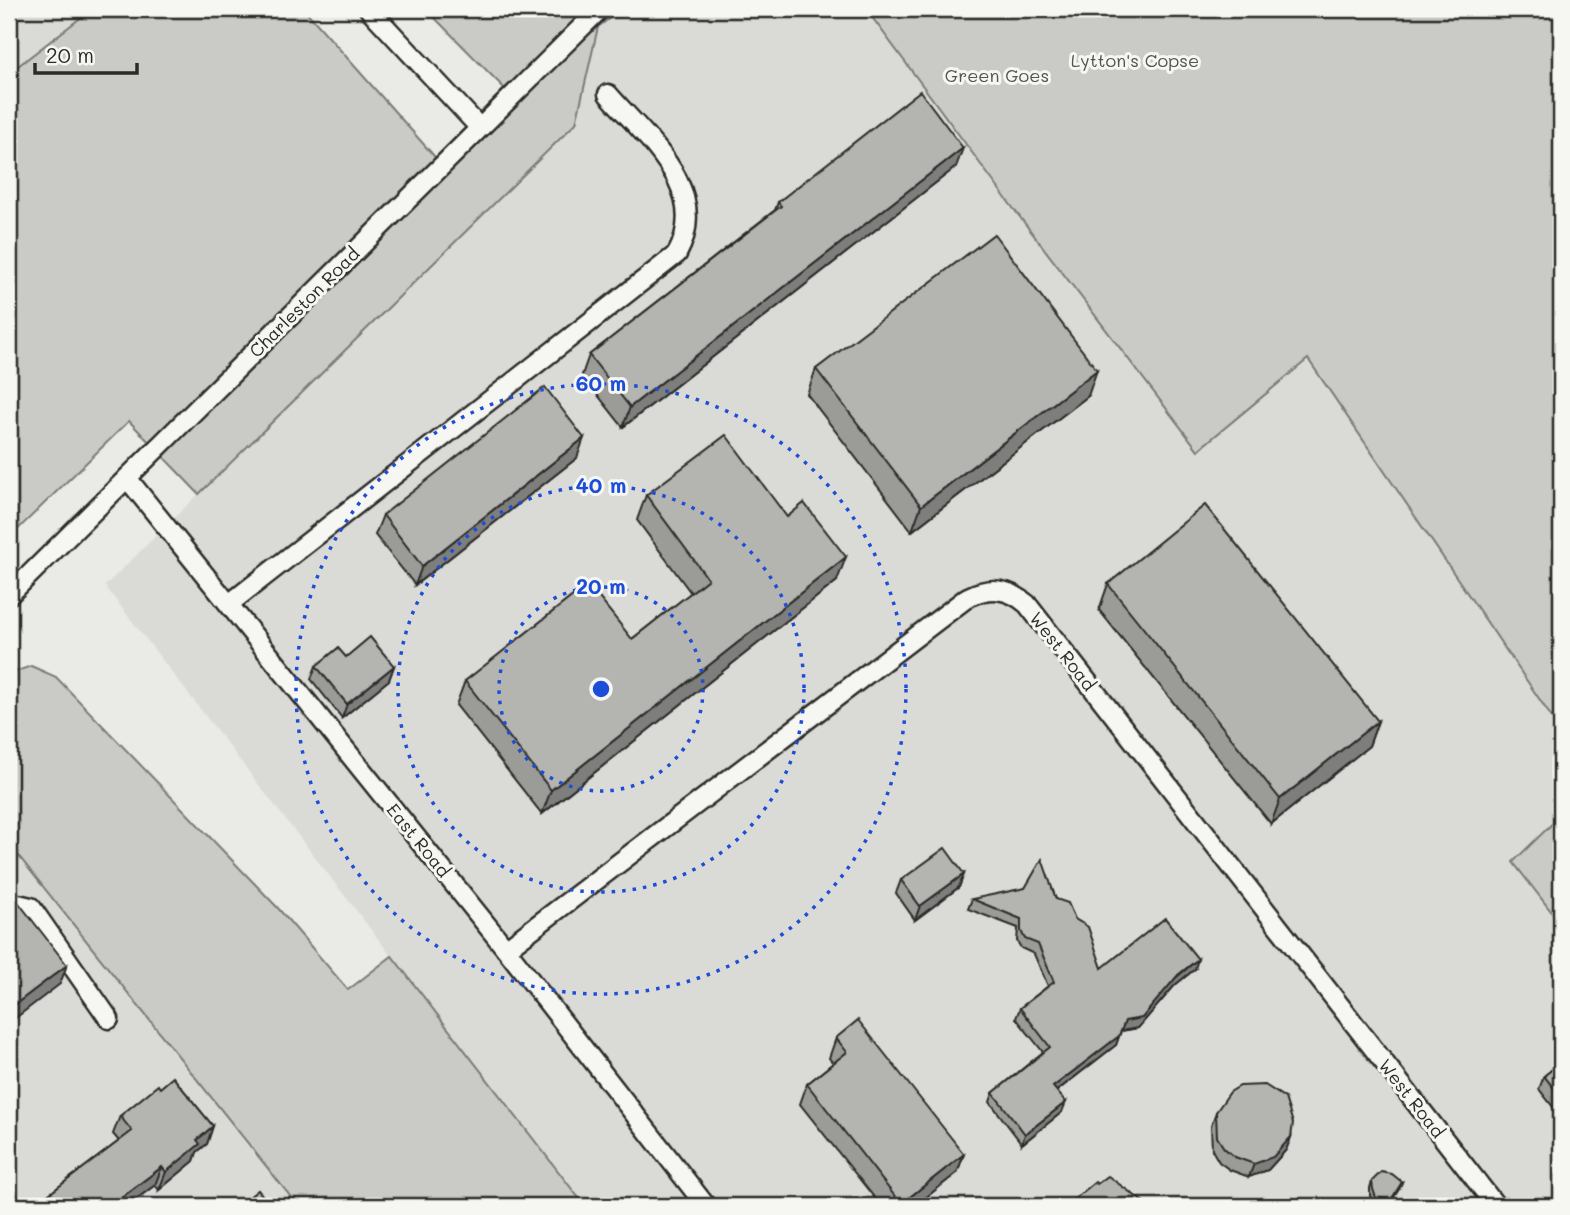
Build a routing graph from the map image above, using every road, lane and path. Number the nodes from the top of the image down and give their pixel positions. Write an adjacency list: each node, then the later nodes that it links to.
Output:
1 (369, 9): 4 (lane)
2 (600, 9): 4 (lane, Charleston Road)
3 (608, 94): 7 (lane)
4 (480, 128): 5 (lane, Charleston Road)
5 (127, 478): 6 (lane, Charleston Road); 7 (lane, East Road)
6 (9, 595)
7 (229, 604): 9 (lane, East Road)
8 (9, 902): 10 (lane)
9 (506, 949): 11 (lane, East Road); 12 (lane, West Road)
10 (109, 1019)
11 (706, 1206)
12 (1496, 1206)

